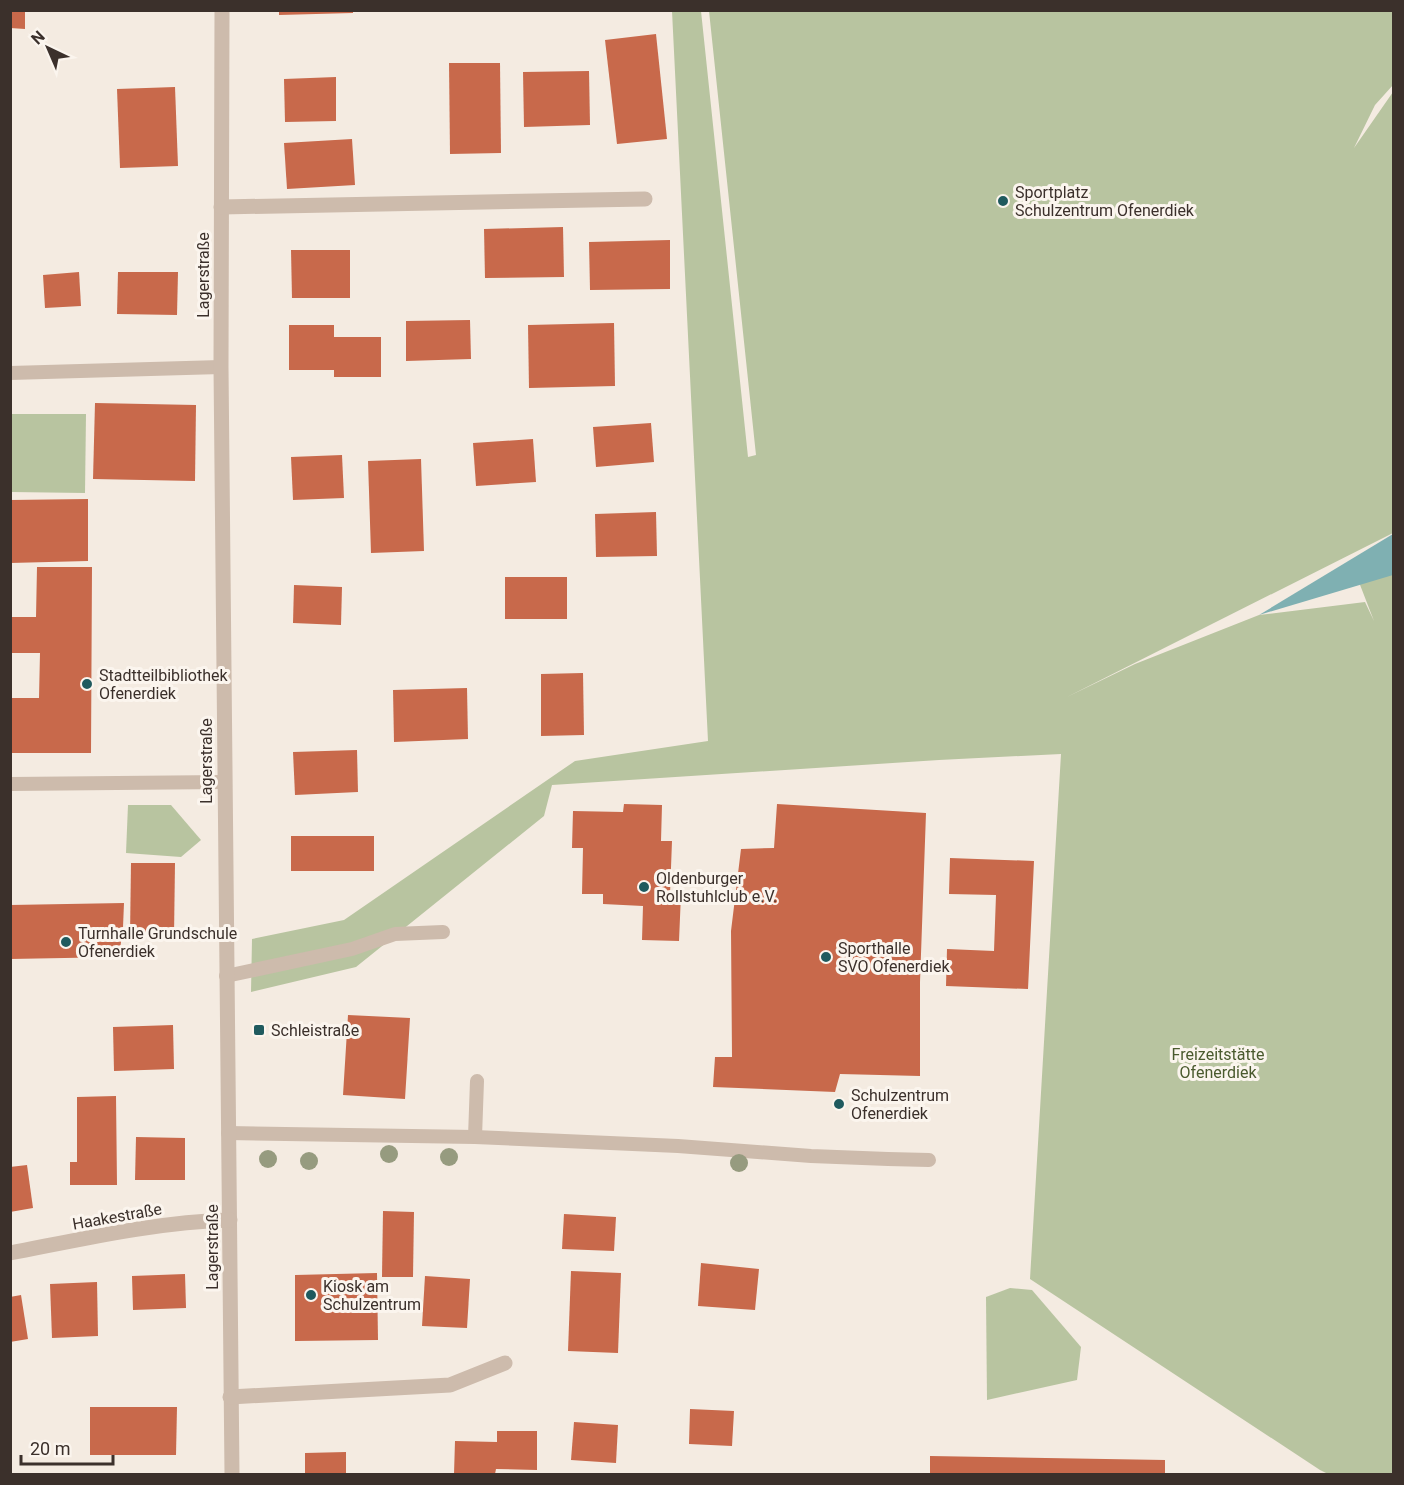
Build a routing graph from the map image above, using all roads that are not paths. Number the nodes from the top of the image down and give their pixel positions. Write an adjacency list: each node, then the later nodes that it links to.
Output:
1 (222, 10): 3 (street, Lagerstraße)
2 (645, 199): 3 (street)
3 (221, 207): 4 (street, Lagerstraße)
4 (221, 368): 5 (lane); 6 (street, Lagerstraße)
5 (10, 374)
6 (224, 782): 7 (lane); 9 (street, Lagerstraße)
7 (10, 784)
8 (443, 932): 9 (lane)
9 (226, 976): 11 (street, Lagerstraße)
10 (477, 1081): 12 (lane)
11 (228, 1133): 12 (lane); 14 (street, Lagerstraße)
12 (475, 1137): 13 (lane)
13 (929, 1160)
14 (230, 1220): 15 (street, Haakestraße); 17 (street, Lagerstraße)
15 (10, 1253)
16 (505, 1363): 17 (street)
17 (230, 1397): 18 (street, Lagerstraße)
18 (232, 1474)

